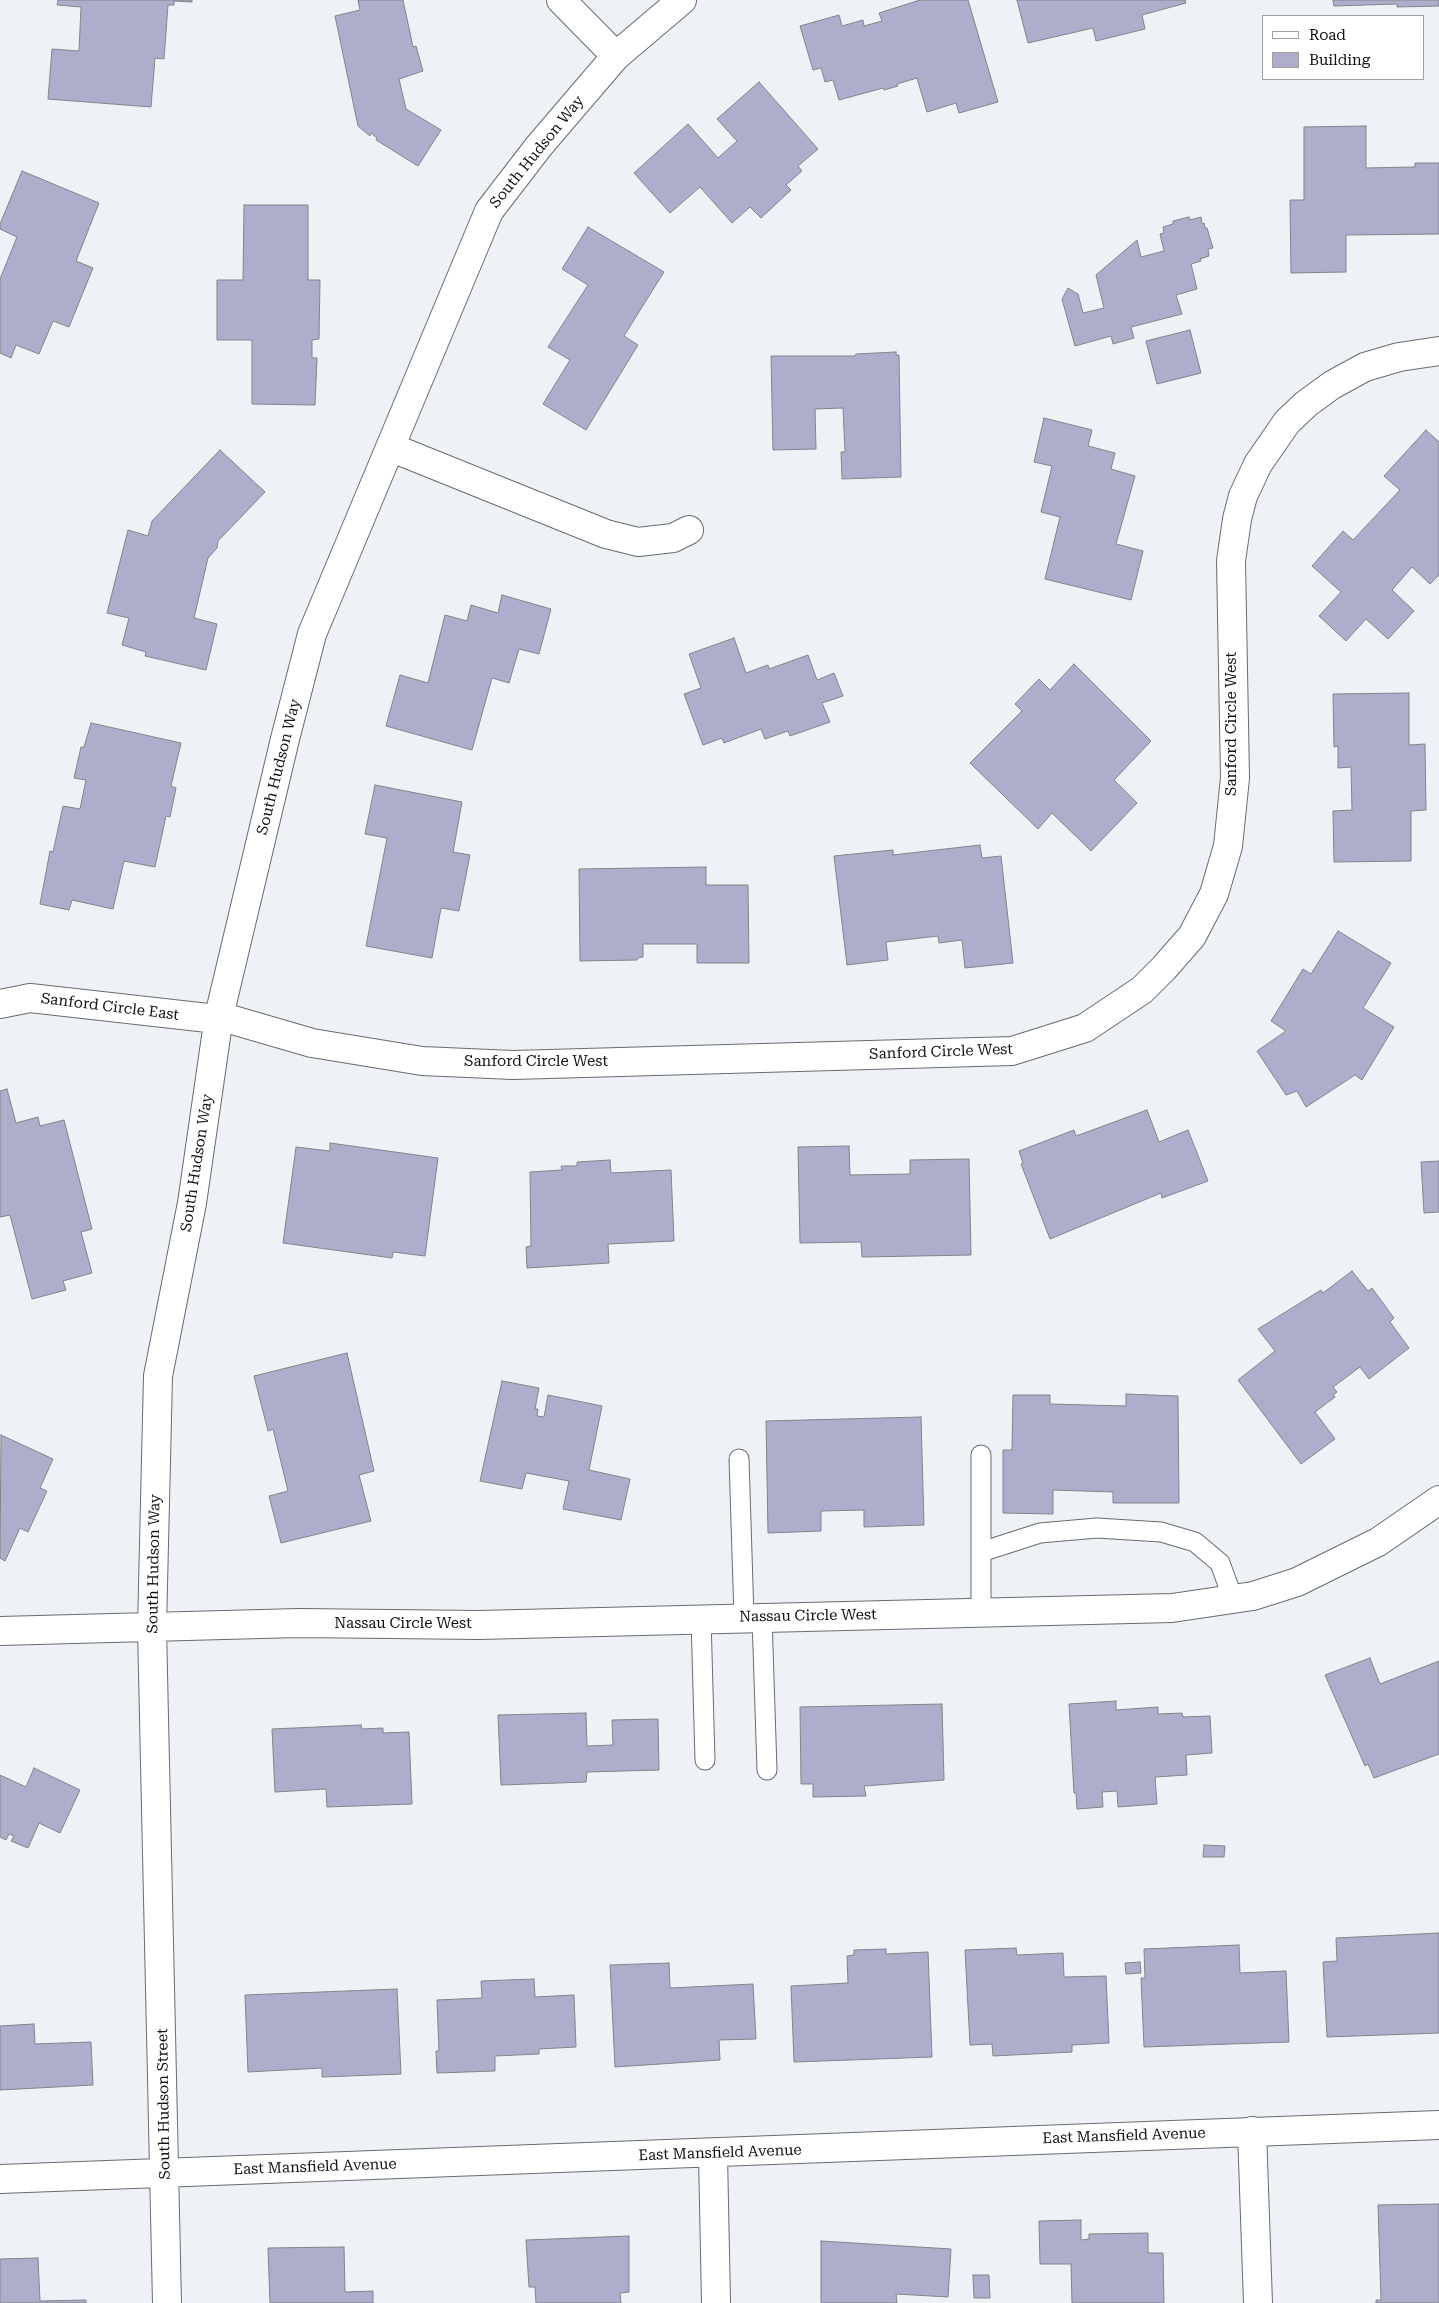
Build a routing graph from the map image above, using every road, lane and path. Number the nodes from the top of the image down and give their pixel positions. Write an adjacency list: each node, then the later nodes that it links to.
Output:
1 (561, 0): 3 (street)
2 (682, 0): 3 (street, South Hudson Way)
3 (616, 56): 5 (street, South Hudson Way)
4 (1439, 351): 8 (street, Sanford Circle West)
5 (390, 447): 6 (street); 8 (street, South Hudson Way)
6 (689, 530)
7 (0, 1004): 8 (street, Sanford Circle East)
8 (220, 1016): 17 (street, South Hudson Way)
9 (981, 1455): 12 (lane)
10 (739, 1459): 15 (lane)
11 (1439, 1500): 13 (street, Nassau Circle West)
12 (981, 1552): 13 (lane); 14 (lane)
13 (1233, 1599): 14 (street, Nassau Circle West)
14 (981, 1614): 15 (street, Nassau Circle West)
15 (753, 1617): 16 (street, Nassau Circle West); 20 (lane)
16 (701, 1618): 17 (street, Nassau Circle West); 19 (lane)
17 (152, 1628): 18 (street, Nassau Circle West); 21 (street, South Hudson Way)
18 (0, 1631)
19 (704, 1760)
20 (767, 1770)
21 (160, 1904): 25 (street, South Hudson Street)
22 (1439, 2125): 23 (street, East Mansfield Avenue)
23 (1252, 2131): 24 (street, East Mansfield Avenue); 29 (street)
24 (713, 2154): 25 (street, East Mansfield Avenue); 28 (street)
25 (165, 2173): 26 (street, East Mansfield Avenue); 27 (street, South Hudson Street)
26 (0, 2179)
27 (168, 2303)
28 (716, 2303)
29 (1258, 2303)

